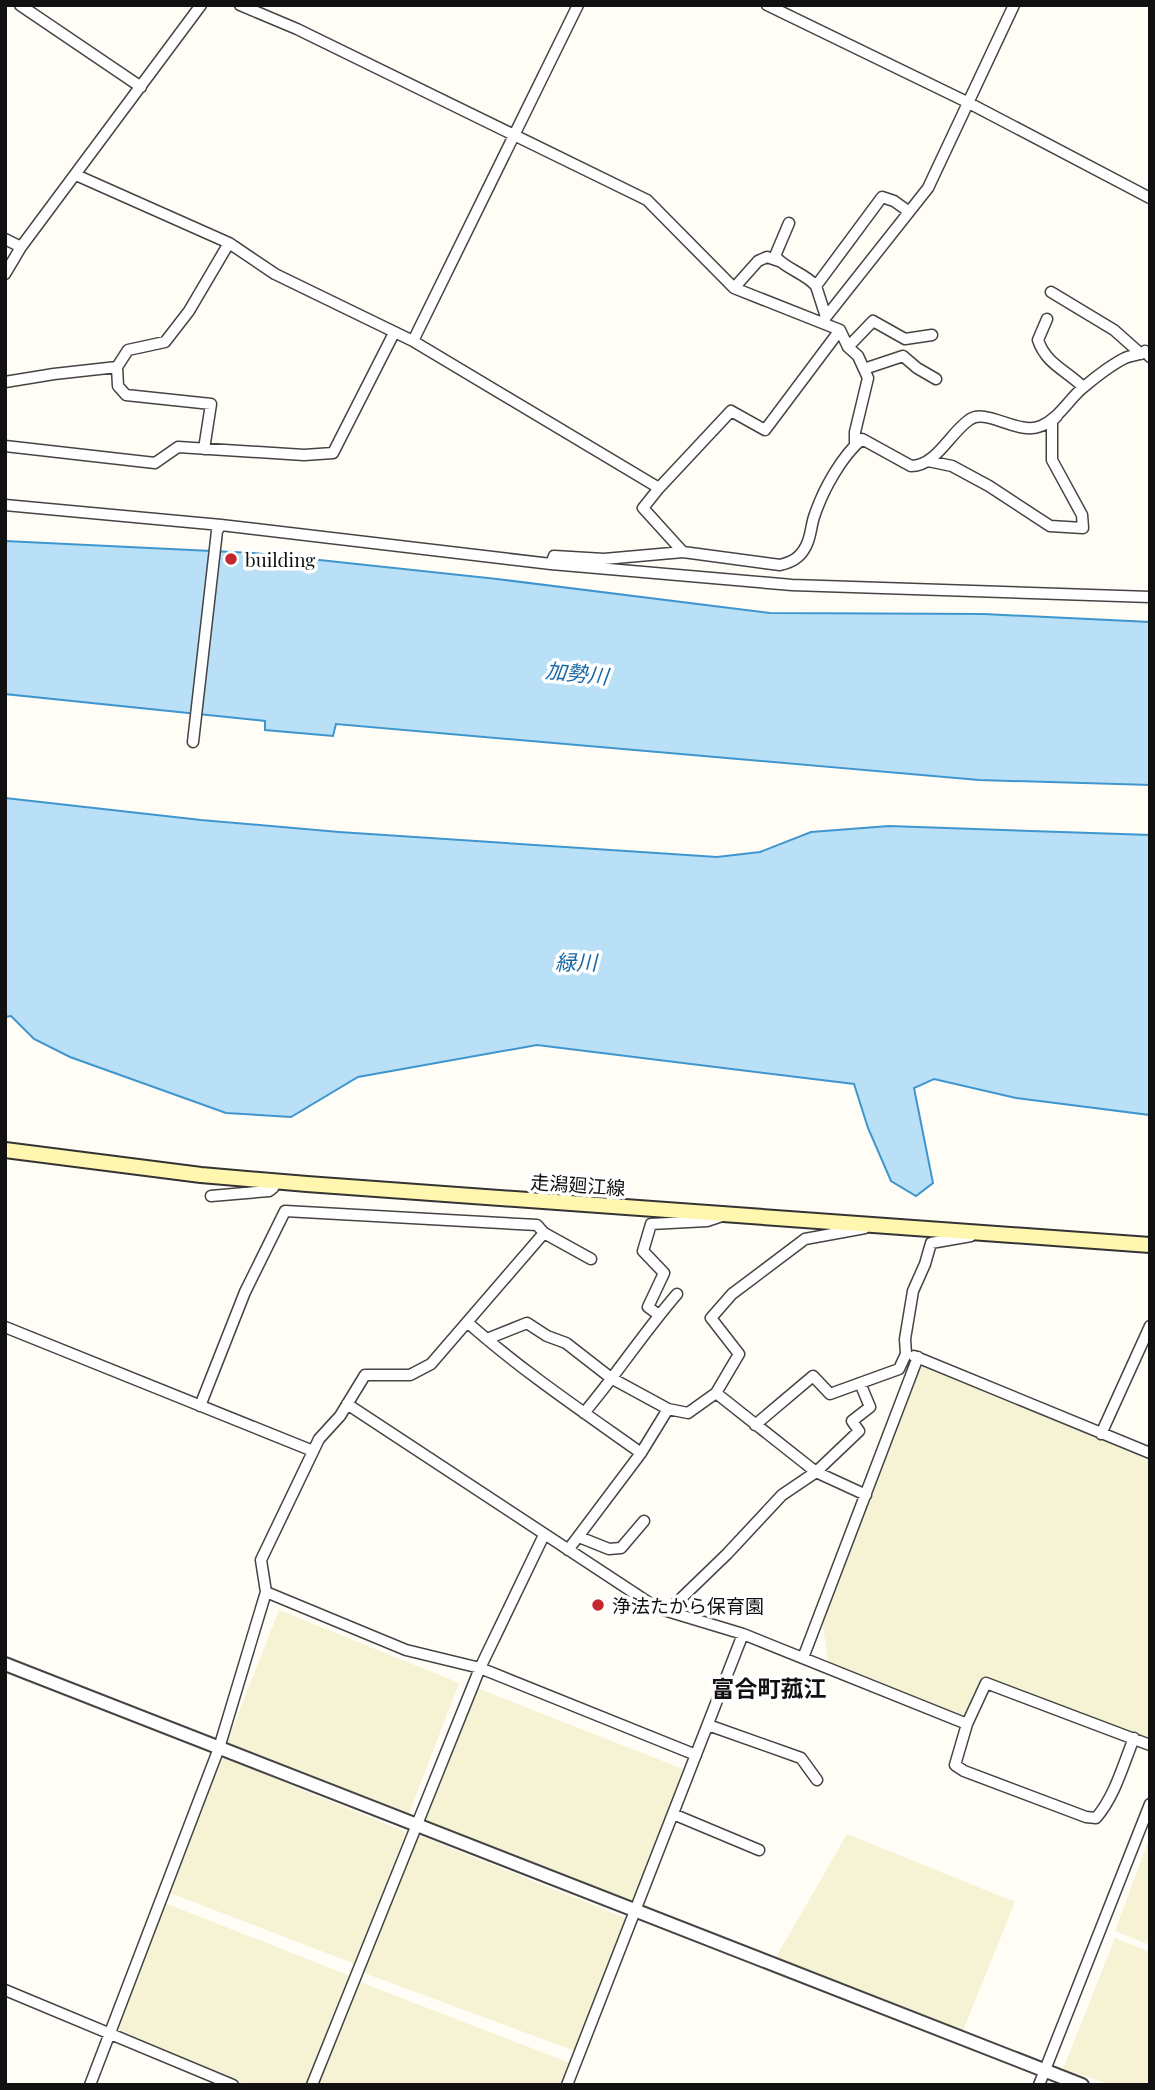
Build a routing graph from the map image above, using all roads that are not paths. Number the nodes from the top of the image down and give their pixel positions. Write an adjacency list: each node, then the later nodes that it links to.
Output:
1 (20, 5): 7 (street)
2 (201, 5): 7 (street)
3 (240, 5): 9 (street)
4 (578, 5): 9 (street)
5 (767, 5): 8 (street)
6 (1014, 5): 8 (street)
7 (141, 87): 10 (street)
8 (967, 102): 11 (street); 12 (street)
9 (515, 135): 20 (street); 28 (street)
10 (76, 175): 15 (street); 16 (street)
11 (1150, 198)
12 (908, 211): 19 (street); 22 (street)
13 (789, 223): 17 (street)
14 (5, 239): 16 (street)
15 (229, 243): 25 (street); 32 (street)
16 (21, 247): 18 (street)
17 (779, 261): 19 (street); 20 (street)
18 (5, 274)
19 (816, 286): 22 (street)
20 (734, 288): 22 (street)
21 (1051, 292): 31 (street)
22 (824, 319): 24 (street)
23 (1046, 319): 36 (street)
24 (840, 330): 29 (street); 42 (street)
25 (394, 333): 28 (street); 40 (street)
26 (933, 335): 27 (street)
27 (910, 339): 29 (street); 30 (street)
28 (413, 341): 42 (street)
29 (848, 347): 33 (street)
30 (903, 356): 33 (street); 34 (street)
31 (1145, 356): 36 (street)
32 (117, 367): 35 (street); 40 (street)
33 (864, 369): 38 (street)
34 (936, 379)
35 (5, 382)
36 (1083, 387): 37 (street)
37 (1060, 412): 41 (street); 41 (street)
38 (855, 445): 41 (street); 45 (street)
39 (5, 446): 40 (street)
40 (204, 449)
41 (928, 461)
42 (659, 488): 45 (street)
43 (5, 505): 44 (street)
44 (219, 528): 46 (street); 48 (street)
45 (683, 552): 46 (street)
46 (551, 564): 47 (street)
47 (1150, 597)
48 (192, 742)
49 (5, 1150): 50 (main road, 走潟廻江線)
50 (276, 1182): 51 (street); 52 (main road, 走潟廻江線)
51 (211, 1196)
52 (726, 1214): 53 (main road, 走潟廻江線); 59 (street)
53 (883, 1225): 55 (main road, 走潟廻江線); 68 (street)
54 (544, 1233): 57 (street); 60 (street); 70 (street)
55 (989, 1233): 56 (main road, 走潟廻江線); 64 (street)
56 (1150, 1245)
57 (591, 1259)
58 (677, 1294): 59 (street)
59 (659, 1315): 66 (street)
60 (467, 1322): 63 (street); 69 (street)
61 (1150, 1326): 74 (street)
62 (5, 1327): 70 (street)
63 (487, 1339): 66 (street); 72 (street)
64 (906, 1354): 65 (street); 67 (street)
65 (918, 1357): 74 (street); 79 (street)
66 (613, 1379): 71 (street); 72 (street)
67 (860, 1383): 73 (street); 78 (street)
68 (716, 1393): 71 (street); 73 (street)
69 (347, 1404): 75 (street); 81 (street)
70 (200, 1406): 75 (street)
71 (668, 1409): 76 (street)
72 (584, 1413): 76 (street)
73 (755, 1425): 78 (street)
74 (1101, 1434): 77 (street)
75 (313, 1451): 84 (street)
76 (640, 1452): 82 (street)
77 (1150, 1453)
78 (816, 1472): 79 (street); 85 (street)
79 (866, 1495): 87 (street)
80 (643, 1521): 82 (street)
81 (544, 1535): 83 (street); 89 (street)
82 (579, 1537): 83 (street)
83 (568, 1550): 85 (street)
84 (266, 1592): 89 (street); 94 (street)
85 (668, 1611): 86 (street)
86 (743, 1634): 87 (street); 91 (street)
87 (803, 1658): 90 (street)
88 (5, 1664): 94 (street)
89 (480, 1668): 95 (street); 99 (street)
90 (967, 1724): 92 (street); 92 (street)
91 (708, 1725): 95 (street); 96 (street)
92 (1134, 1738): 93 (street)
93 (1150, 1745)
94 (219, 1748): 99 (street); 103 (street)
95 (696, 1755): 98 (street)
96 (817, 1780)
97 (1150, 1804): 104 (street)
98 (673, 1814): 100 (street); 101 (street)
99 (416, 1825): 101 (street); 107 (street)
100 (759, 1850)
101 (635, 1910): 104 (street); 108 (street)
102 (5, 1990): 103 (street)
103 (110, 2033): 105 (street); 106 (street)
104 (1045, 2071): 109 (street); 110 (street)
105 (90, 2085)
106 (233, 2085)
107 (312, 2085)
108 (566, 2085)
109 (1039, 2085)
110 (1082, 2085)

